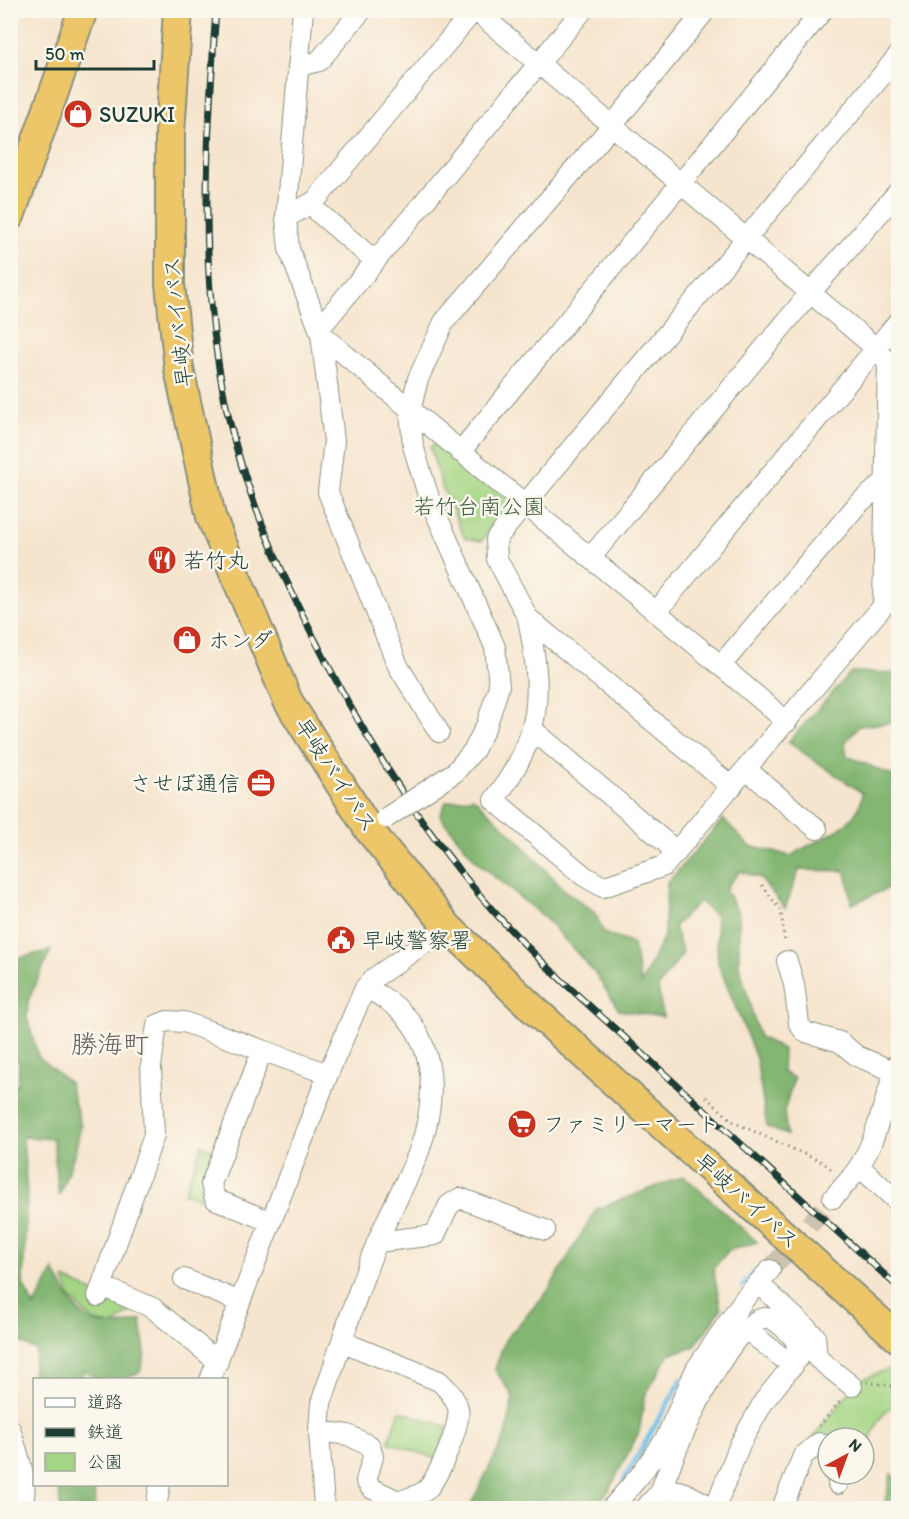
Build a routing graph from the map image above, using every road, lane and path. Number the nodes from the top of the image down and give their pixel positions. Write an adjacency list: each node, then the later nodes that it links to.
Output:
1 (83, 10): 13 (highway)
2 (178, 10): 38 (highway, 早岐バイパス)
3 (303, 10): 11 (street)
4 (362, 10): 11 (street)
5 (475, 10): 10 (street); 18 (street)
6 (583, 10): 10 (street)
7 (706, 10): 12 (street)
8 (823, 10): 14 (street)
9 (898, 56): 19 (street)
10 (538, 64): 12 (street); 20 (street)
11 (298, 66): 18 (street)
12 (611, 127): 14 (street); 25 (street)
13 (20, 166): 17 (highway)
14 (680, 184): 19 (street); 26 (street)
15 (898, 192): 21 (street)
16 (319, 213): 20 (street)
17 (10, 216)
18 (286, 218): 23 (street)
19 (745, 238): 21 (street); 28 (street)
20 (374, 260): 23 (street)
21 (810, 293): 24 (street); 29 (street)
22 (898, 322): 24 (street)
23 (320, 332): 25 (street); 35 (street)
24 (877, 349): 27 (street); 30 (street)
25 (410, 411): 26 (street); 38 (street, bridge)
26 (460, 452): 28 (street)
27 (887, 480): 32 (street); 33 (street)
28 (525, 504): 29 (street); 31 (street)
29 (591, 557): 30 (street)
30 (657, 611): 32 (street)
31 (528, 618): 34 (street); 37 (street)
32 (721, 664): 33 (street)
33 (788, 722): 36 (street)
34 (532, 730): 40 (street); 40 (street)
35 (439, 732)
36 (747, 770): 37 (street); 39 (street)
37 (732, 787): 40 (street)
38 (378, 824): 42 (highway, 早岐バイパス)
39 (817, 829)
40 (677, 852)
41 (762, 885): 43 (path)
42 (448, 927): 44 (street); 58 (highway, 早岐バイパス)
43 (787, 961): 46 (street)
44 (364, 988): 47 (street); 55 (street)
45 (262, 1051): 47 (street); 53 (street); 60 (street)
46 (897, 1068): 49 (street)
47 (328, 1074): 53 (street)
48 (706, 1097): 50 (path)
49 (860, 1167): 50 (street); 52 (street)
50 (847, 1182): 51 (street)
51 (833, 1198)
52 (898, 1202)
53 (271, 1222): 57 (street)
54 (544, 1230): 55 (street)
55 (377, 1242): 59 (street)
56 (184, 1279): 57 (street)
57 (240, 1302): 60 (street)
58 (898, 1338)
59 (343, 1341): 65 (street); 65 (street)
60 (214, 1371)
61 (852, 1386): 62 (path); 63 (path); 73 (street)
62 (898, 1387)
63 (829, 1426)
64 (10, 1429): 70 (street)
65 (319, 1431): 72 (street)
66 (816, 1445): 75 (street)
67 (160, 1486): 71 (street)
68 (661, 1490): 69 (street); 69 (street); 74 (street)
69 (704, 1506)
70 (21, 1509)
71 (156, 1509)
72 (324, 1509)
73 (612, 1509)
74 (646, 1509)
75 (782, 1509)

